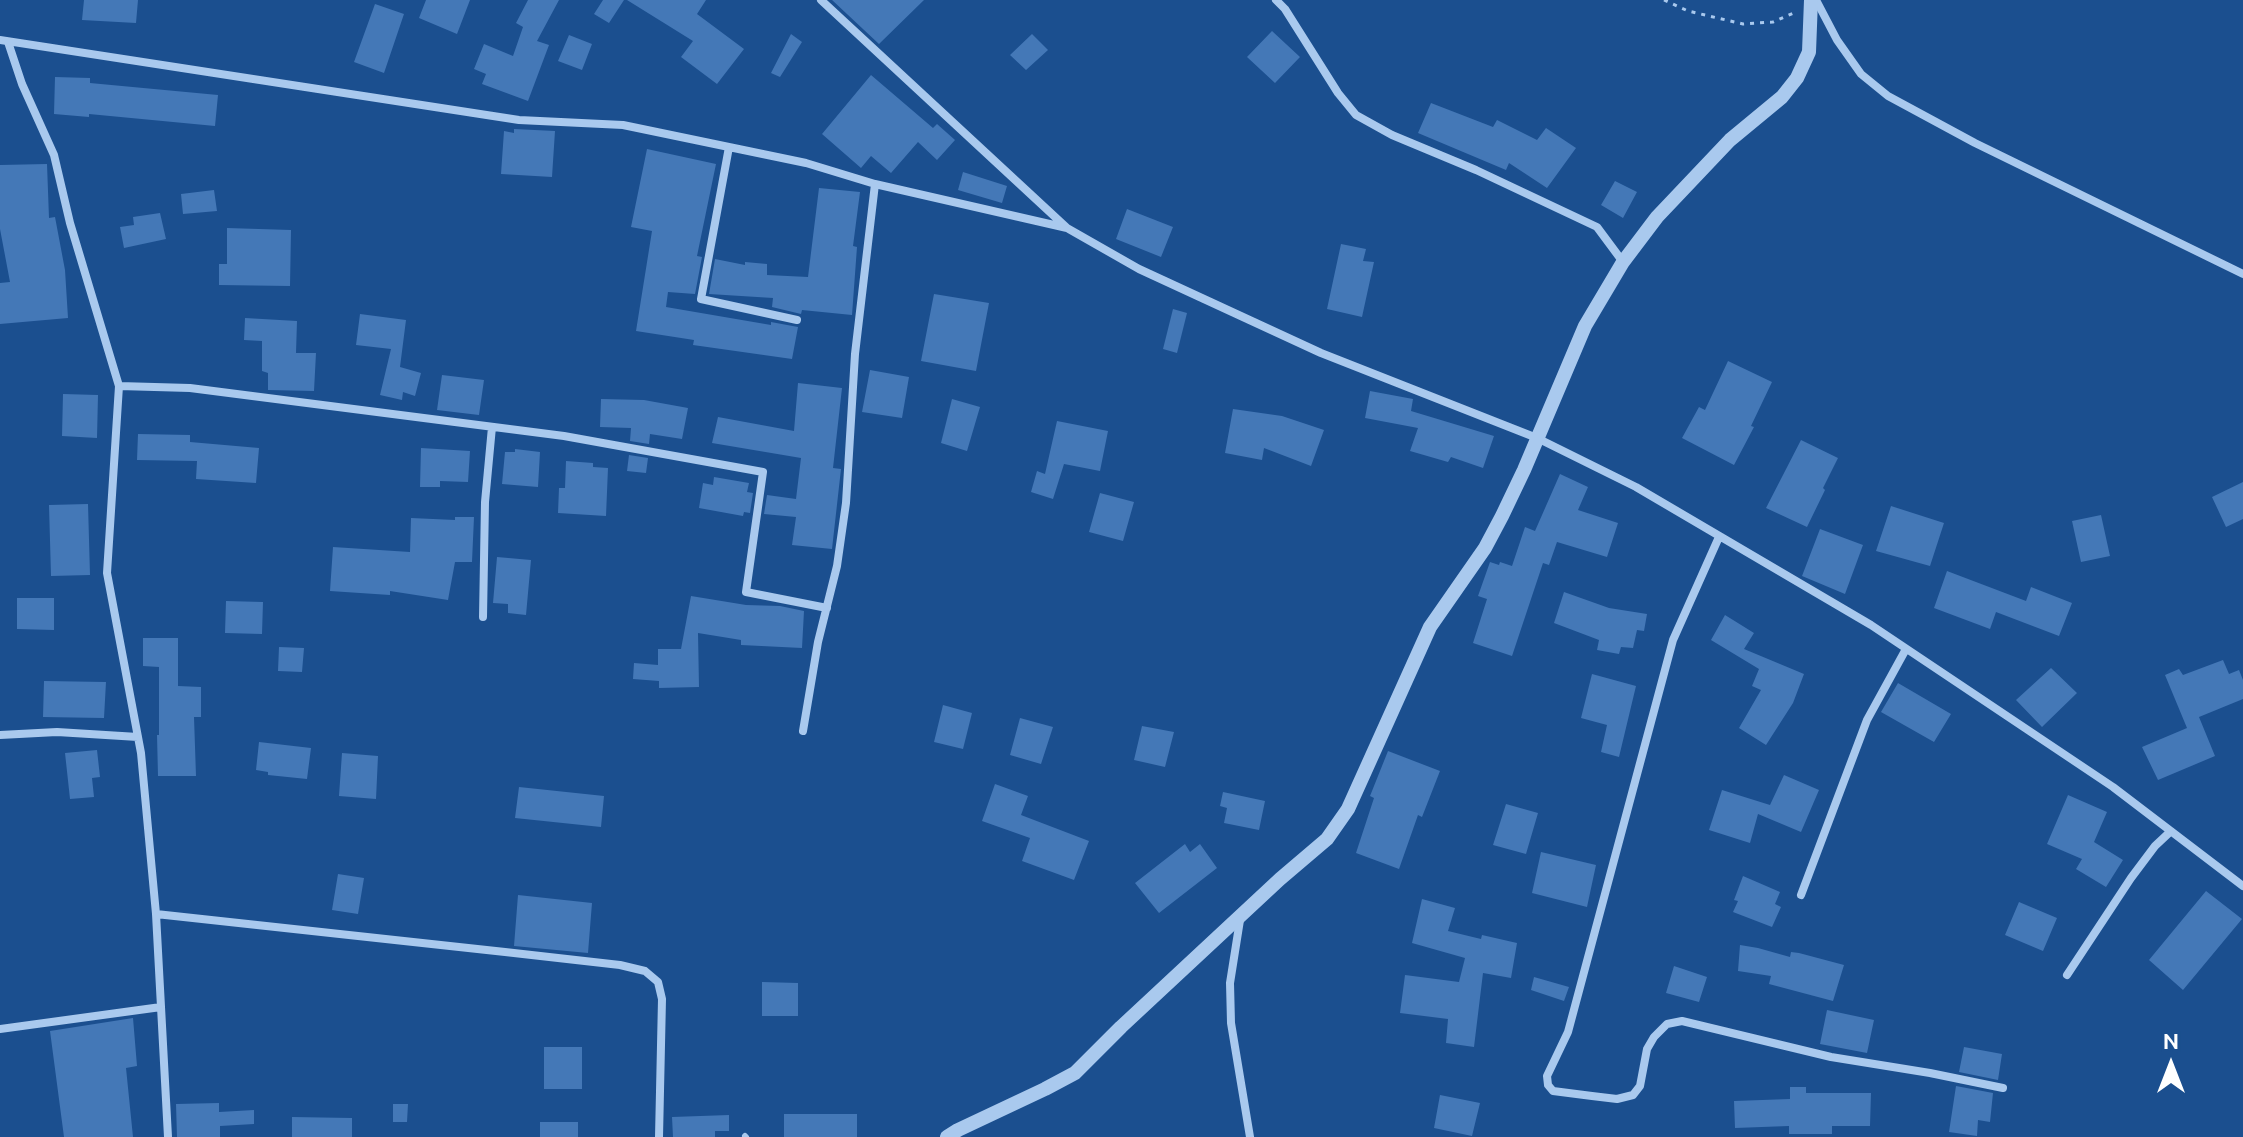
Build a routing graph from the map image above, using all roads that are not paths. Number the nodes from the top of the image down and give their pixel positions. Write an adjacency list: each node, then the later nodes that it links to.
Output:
1 (821, 0): 7 (street)
2 (1276, 0): 8 (street)
3 (1809, 2): 8 (street); 9 (street)
4 (4, 41): 5 (street); 11 (street)
5 (729, 147): 6 (street); 10 (street)
6 (875, 184): 7 (street); 15 (street)
7 (1067, 228): 13 (street)
8 (1623, 262): 13 (street)
9 (2243, 274)
10 (797, 320)
11 (119, 386): 12 (street); 20 (street)
12 (492, 427): 15 (street); 16 (street)
13 (1537, 438): 14 (street); 25 (street)
14 (1719, 537): 17 (street); 29 (street)
15 (827, 608): 18 (street)
16 (483, 617)
17 (1906, 649): 21 (street); 23 (street)
18 (803, 731)
19 (0, 735): 20 (street)
20 (138, 737): 24 (street)
21 (2171, 831): 22 (street); 26 (street)
22 (2243, 886)
23 (1801, 895)
24 (156, 914): 27 (street); 31 (street)
25 (1240, 916): 32 (street); 33 (street)
26 (2067, 975)
27 (161, 1007): 28 (street); 30 (street)
28 (0, 1029)
29 (2003, 1088)
30 (168, 1137)
31 (659, 1137)
32 (947, 1137)
33 (1250, 1137)

